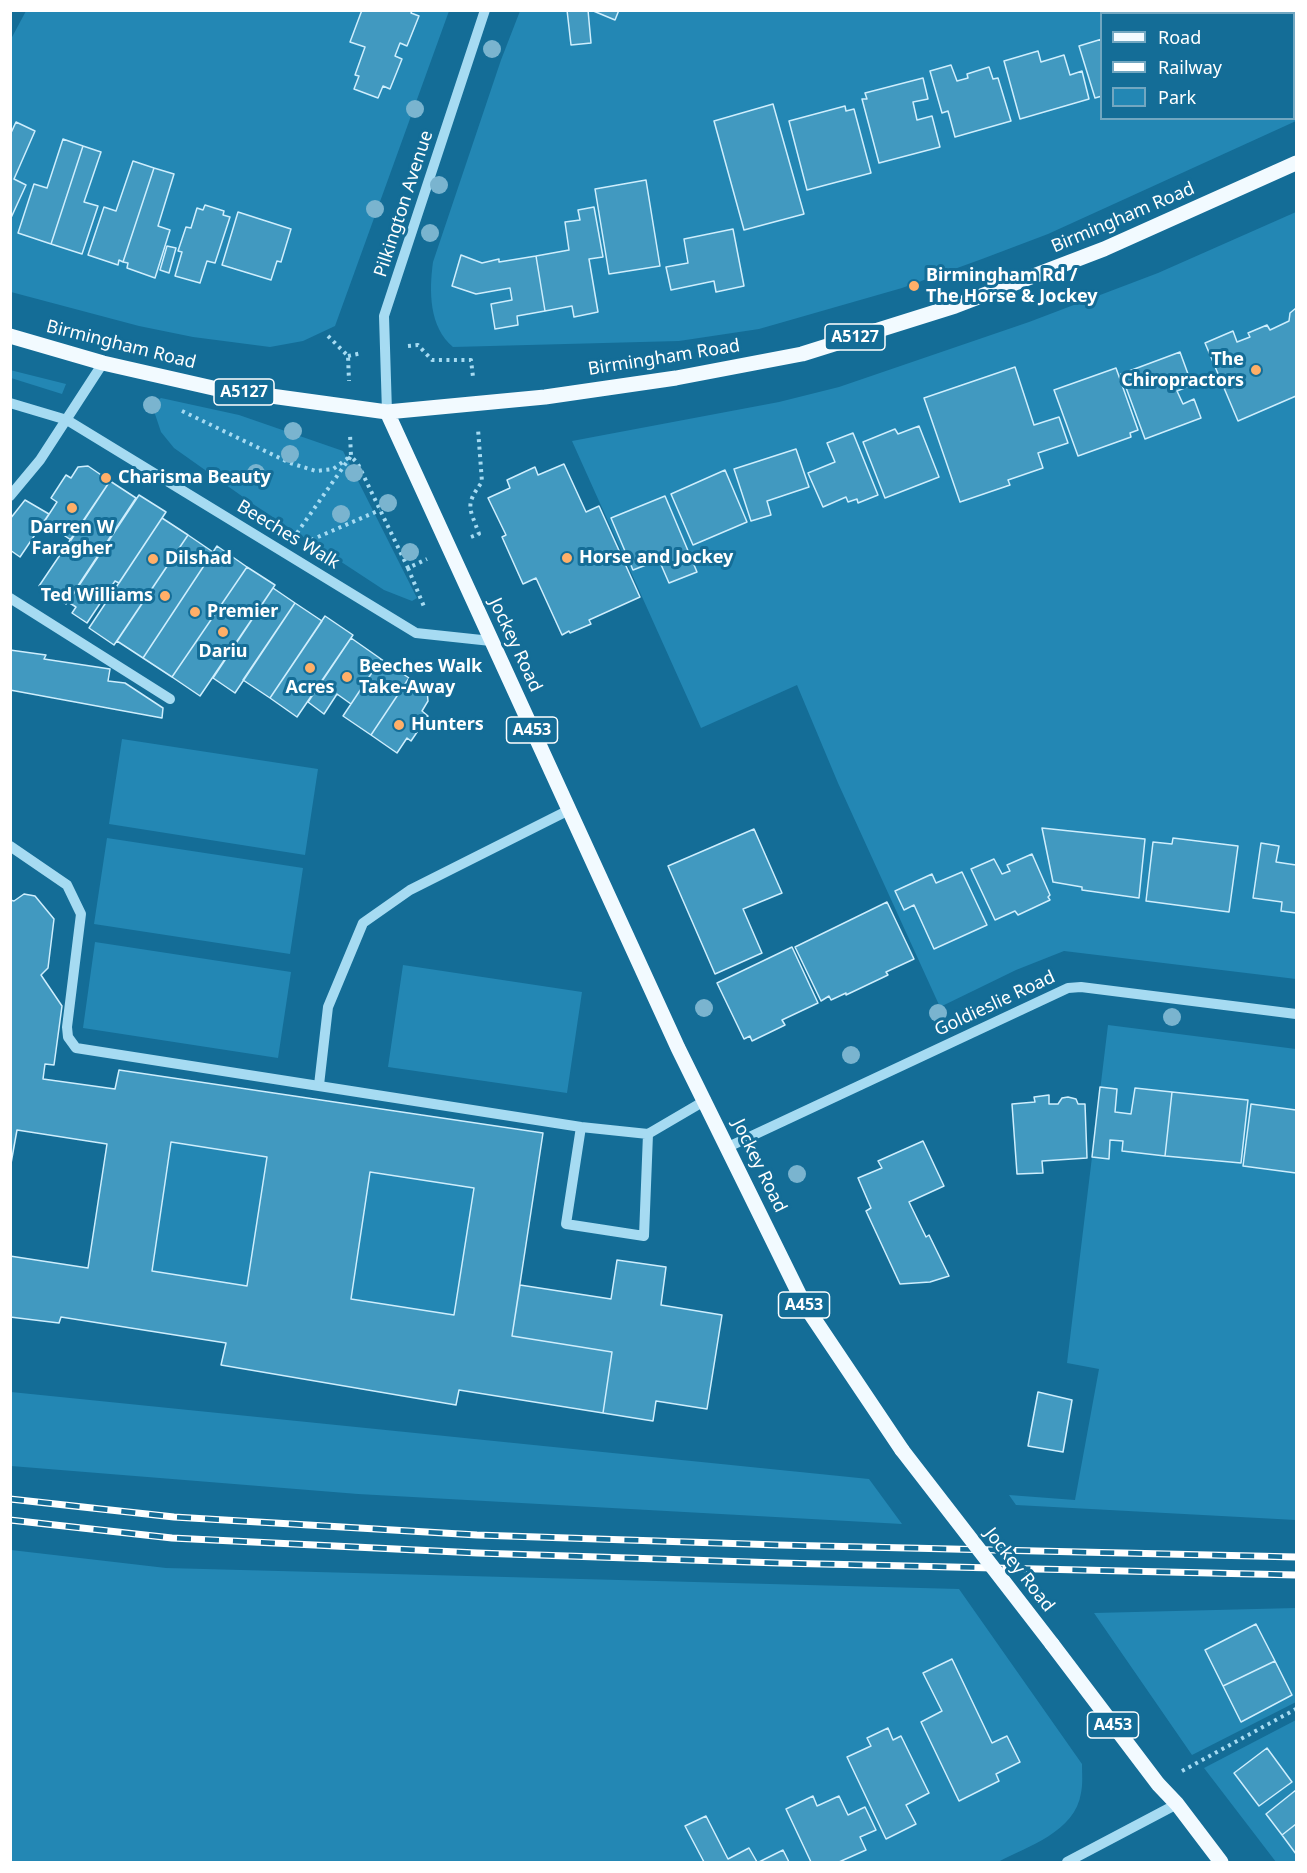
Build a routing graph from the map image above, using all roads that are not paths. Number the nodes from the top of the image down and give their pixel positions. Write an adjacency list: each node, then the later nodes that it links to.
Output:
1 (486, 10): 6 (street, Pilkington Avenue)
2 (1296, 163): 6 (main road, Birmingham Road / A5127)
3 (10, 336): 4 (main road, Birmingham Road / A5127)
4 (103, 363): 6 (main road, Birmingham Road / A5127); 7 (street)
5 (10, 404): 7 (street, Beeches Walk)
6 (387, 412): 10 (main road, Jockey Road / A453)
7 (67, 420): 8 (street); 10 (street, Beeches Walk)
8 (10, 496)
9 (10, 598): 11 (street)
10 (491, 641): 12 (main road, Jockey Road / A453)
11 (170, 699)
12 (569, 810): 15 (street); 16 (main road, Jockey Road / A453)
13 (10, 846): 15 (street)
14 (1296, 1014): 19 (street, Goldieslie Road)
15 (319, 1085): 17 (street)
16 (706, 1100): 18 (street); 19 (main road, Jockey Road / A453)
17 (581, 1127): 18 (street); 18 (street)
18 (648, 1134)
19 (728, 1147): 20 (main road, Jockey Road / A453, bridge)
20 (1176, 1804): 21 (street); 22 (main road, Jockey Road / A453)
21 (1067, 1863)
22 (1221, 1863)

